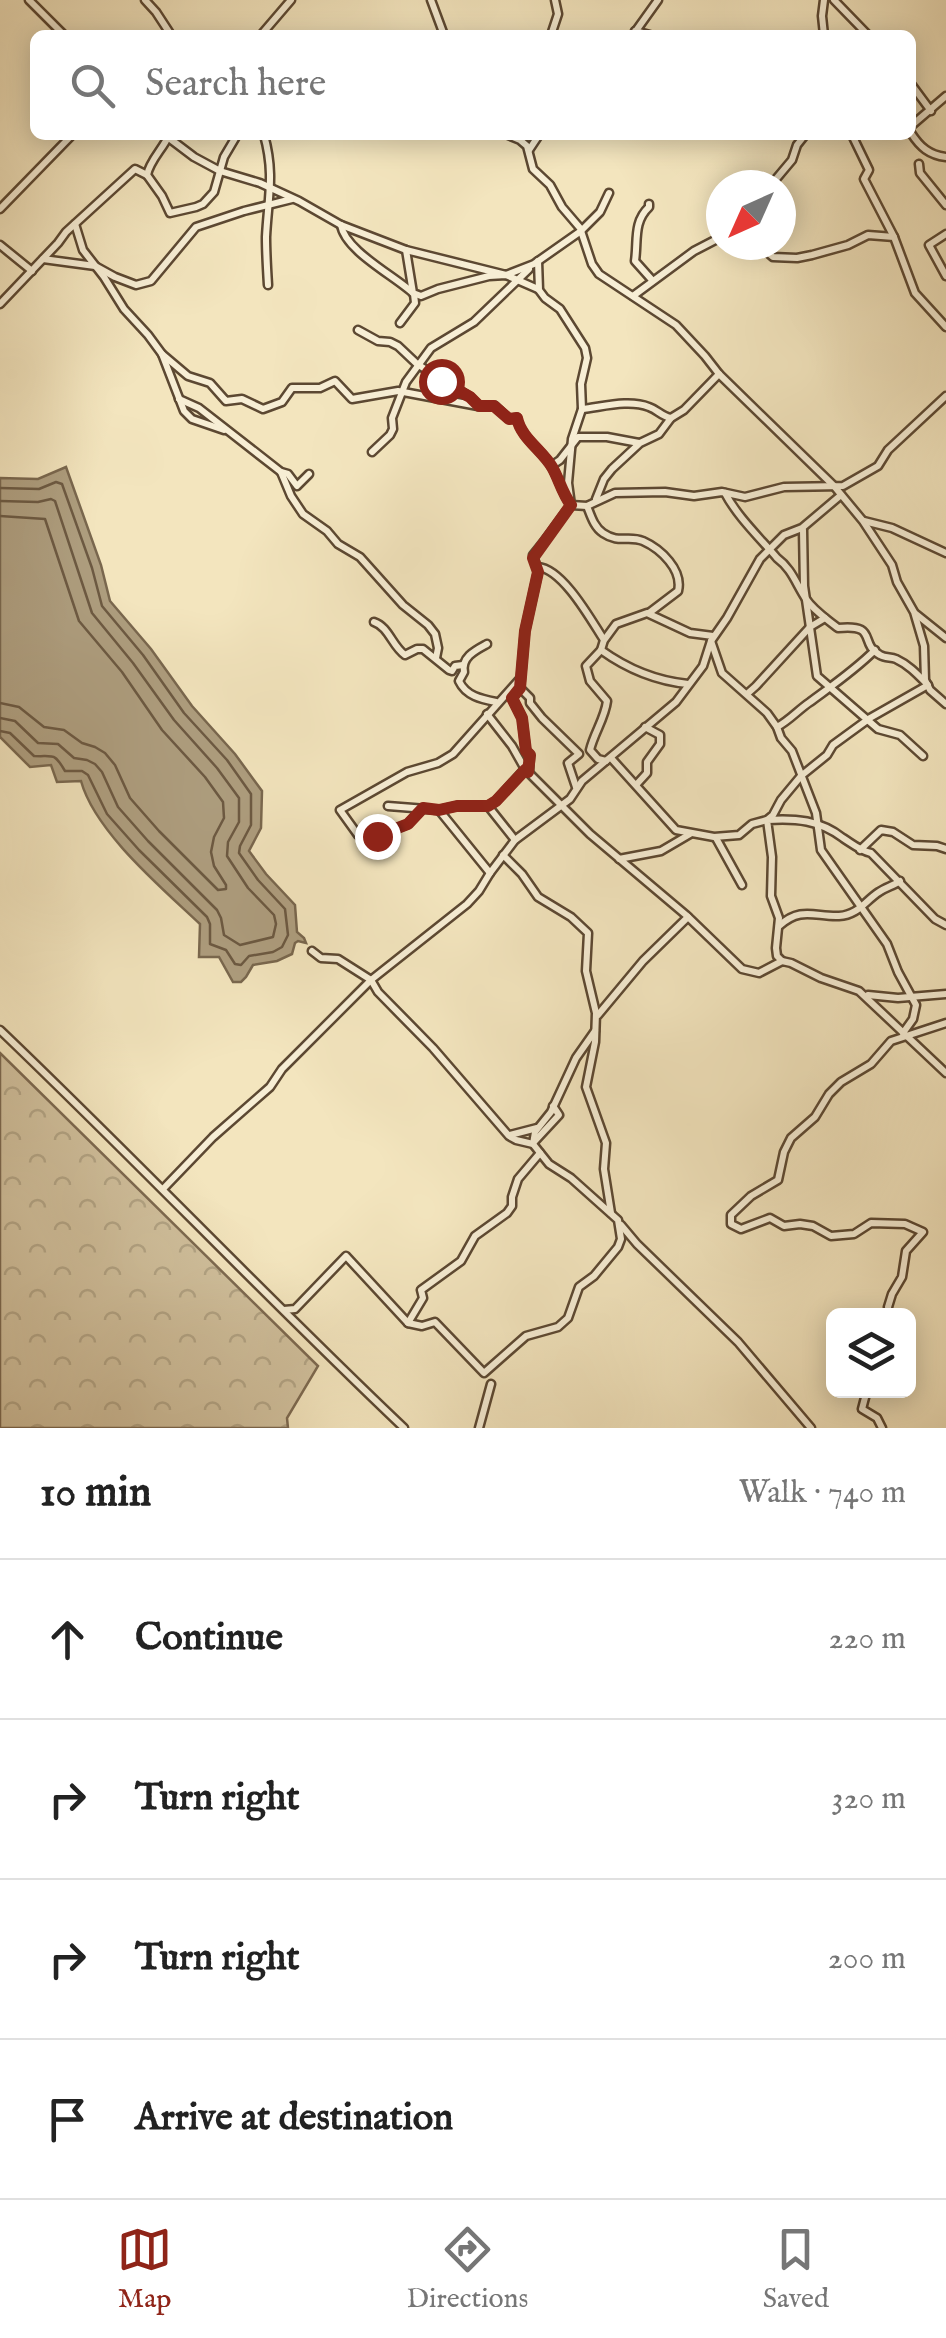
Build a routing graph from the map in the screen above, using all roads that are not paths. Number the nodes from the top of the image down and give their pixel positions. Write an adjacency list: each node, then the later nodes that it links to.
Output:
1 (29, 0): 9 (street)
2 (145, 0): 10 (street)
3 (292, 0): 11 (street)
4 (432, 0): 12 (street)
5 (554, 0): 13 (street)
6 (658, 0): 14 (street)
7 (824, 0): 15 (street)
8 (834, 0): 16 (street)
9 (59, 30)
10 (168, 30)
11 (265, 30)
12 (442, 30)
13 (553, 30)
14 (636, 30)
15 (823, 30)
16 (863, 30)
17 (916, 91): 19 (street)
18 (946, 96): 19 (street)
19 (931, 111): 20 (street)
20 (916, 125)
21 (916, 139): 32 (street)
22 (67, 140): 43 (street)
23 (165, 140): 36 (street)
24 (174, 140): 35 (street)
25 (234, 140): 35 (street)
26 (266, 140): 37 (street)
27 (520, 140): 31 (street)
28 (536, 140): 31 (street)
29 (802, 140): 34 (street)
30 (854, 140): 48 (street)
31 (529, 150): 46 (street)
32 (946, 157)
33 (919, 164): 42 (street)
34 (784, 170)
35 (220, 171): 36 (street); 37 (street)
36 (147, 175): 44 (street)
37 (272, 188): 39 (street); 40 (street)
38 (610, 193): 46 (street)
39 (295, 199): 40 (street); 45 (street)
40 (270, 204): 55 (street); 61 (street)
41 (649, 204): 60 (street)
42 (946, 206)
43 (0, 209)
44 (76, 224): 53 (street); 55 (street)
45 (341, 226): 51 (street); 63 (street)
46 (582, 231): 54 (street); 64 (street)
47 (946, 234): 58 (street)
48 (894, 237): 52 (street); 67 (street)
49 (0, 245): 56 (street)
50 (706, 245): 60 (street)
51 (406, 250): 57 (street); 63 (street)
52 (796, 257)
53 (43, 259): 55 (street); 56 (street)
54 (536, 262): 57 (street); 59 (street); 62 (street)
55 (96, 266): 69 (street)
56 (32, 271): 65 (street)
57 (506, 275): 59 (street); 63 (street)
58 (946, 276)
59 (518, 280): 62 (street); 70 (street)
60 (652, 280): 64 (street)
61 (268, 285)
62 (539, 290): 77 (street)
63 (413, 293): 66 (street)
64 (633, 296): 71 (street)
65 (0, 304)
66 (400, 323)
67 (946, 327)
68 (358, 330): 70 (street)
69 (162, 354): 72 (street); 74 (street)
70 (419, 366): 72 (street); 75 (street)
71 (719, 374): 79 (street); 87 (street)
72 (401, 392): 75 (street); 83 (street)
73 (946, 396): 76 (street)
74 (178, 399): 80 (street); 80 (street)
75 (479, 406): 84 (street)
76 (937, 406): 78 (street); 87 (street)
77 (582, 409): 79 (street); 81 (street)
78 (946, 416)
79 (672, 418): 82 (street)
80 (224, 430): 85 (street)
81 (572, 443): 82 (street); 84 (street); 91 (street)
82 (640, 443): 90 (street)
83 (372, 452)
84 (551, 466): 91 (street)
85 (281, 472): 86 (street); 110 (street)
86 (309, 474)
87 (834, 486): 88 (street); 89 (street)
88 (726, 493): 90 (street); 95 (street)
89 (841, 495): 93 (street); 94 (street)
90 (596, 500): 92 (street)
91 (571, 505): 92 (street); 97 (street)
92 (587, 506): 100 (street)
93 (862, 520): 96 (street); 99 (street)
94 (802, 528): 95 (street); 98 (street)
95 (769, 548): 98 (street); 105 (street)
96 (946, 553)
97 (538, 567): 106 (street); 112 (street)
98 (806, 600): 101 (street); 103 (street)
99 (914, 612): 104 (street); 114 (street)
100 (648, 613): 105 (street); 106 (street)
101 (825, 618): 103 (street); 109 (street)
102 (374, 622): 110 (street)
103 (810, 628): 115 (street); 116 (street)
104 (946, 638)
105 (713, 639): 113 (street); 116 (street)
106 (604, 640): 108 (street)
107 (488, 644): 111 (street)
108 (602, 650): 113 (street); 124 (street)
109 (875, 650): 114 (street); 115 (street)
110 (436, 658): 111 (street)
111 (463, 666): 117 (street)
112 (520, 684): 117 (street); 125 (street); 128 (street)
113 (689, 684): 122 (street)
114 (928, 685): 118 (street); 120 (street)
115 (830, 688): 120 (street); 121 (street)
116 (746, 694): 121 (street)
117 (498, 702): 119 (street)
118 (946, 704)
119 (487, 714): 125 (street); 132 (street)
120 (868, 720): 123 (street); 126 (street)
121 (777, 726): 126 (street)
122 (645, 727): 124 (street); 127 (street)
123 (923, 756)
124 (612, 758): 127 (street); 128 (street)
125 (527, 771): 129 (street); 131 (street)
126 (801, 776): 134 (street); 135 (street)
127 (636, 786): 136 (street)
128 (576, 787): 129 (street)
129 (562, 804): 138 (street); 142 (street)
130 (388, 806): 132 (street)
131 (488, 806): 133 (street); 138 (street)
132 (423, 808): 133 (street)
133 (439, 810): 143 (street)
134 (767, 820): 135 (street); 137 (street); 149 (street)
135 (818, 824): 140 (street); 146 (street)
136 (690, 833): 137 (street); 142 (street)
137 (714, 837): 145 (street)
138 (515, 840): 141 (street)
139 (946, 849): 140 (street)
140 (860, 850): 144 (street)
141 (503, 855): 143 (street); 159 (street)
142 (620, 858): 147 (street)
143 (490, 873): 152 (street)
144 (900, 881): 146 (street); 148 (street)
145 (742, 885)
146 (861, 908): 149 (street); 155 (street)
147 (688, 917): 151 (street); 156 (street)
148 (946, 925)
149 (778, 926): 151 (street)
150 (312, 951): 152 (street)
151 (782, 961): 154 (street)
152 (370, 980): 164 (street); 167 (street)
153 (946, 994): 155 (street)
154 (865, 995): 155 (street); 160 (street)
155 (911, 998): 160 (street)
156 (598, 1015)
157 (946, 1023): 160 (street)
158 (0, 1030): 167 (street)
159 (596, 1030): 162 (street); 168 (street)
160 (904, 1034): 161 (street); 170 (street)
161 (946, 1073)
162 (552, 1105): 163 (street); 165 (street)
163 (538, 1128): 164 (street); 165 (street)
164 (510, 1136): 165 (street)
165 (532, 1144): 166 (street)
166 (540, 1154): 168 (street); 172 (street)
167 (163, 1189): 171 (street)
168 (611, 1213): 169 (street)
169 (618, 1222): 172 (street); 177 (street)
170 (888, 1308)
171 (284, 1310): 172 (street); 175 (street)
172 (408, 1323)
173 (491, 1384): 176 (street)
174 (865, 1398): 178 (street)
175 (404, 1428)
176 (479, 1428)
177 (811, 1428)
178 (882, 1428)

